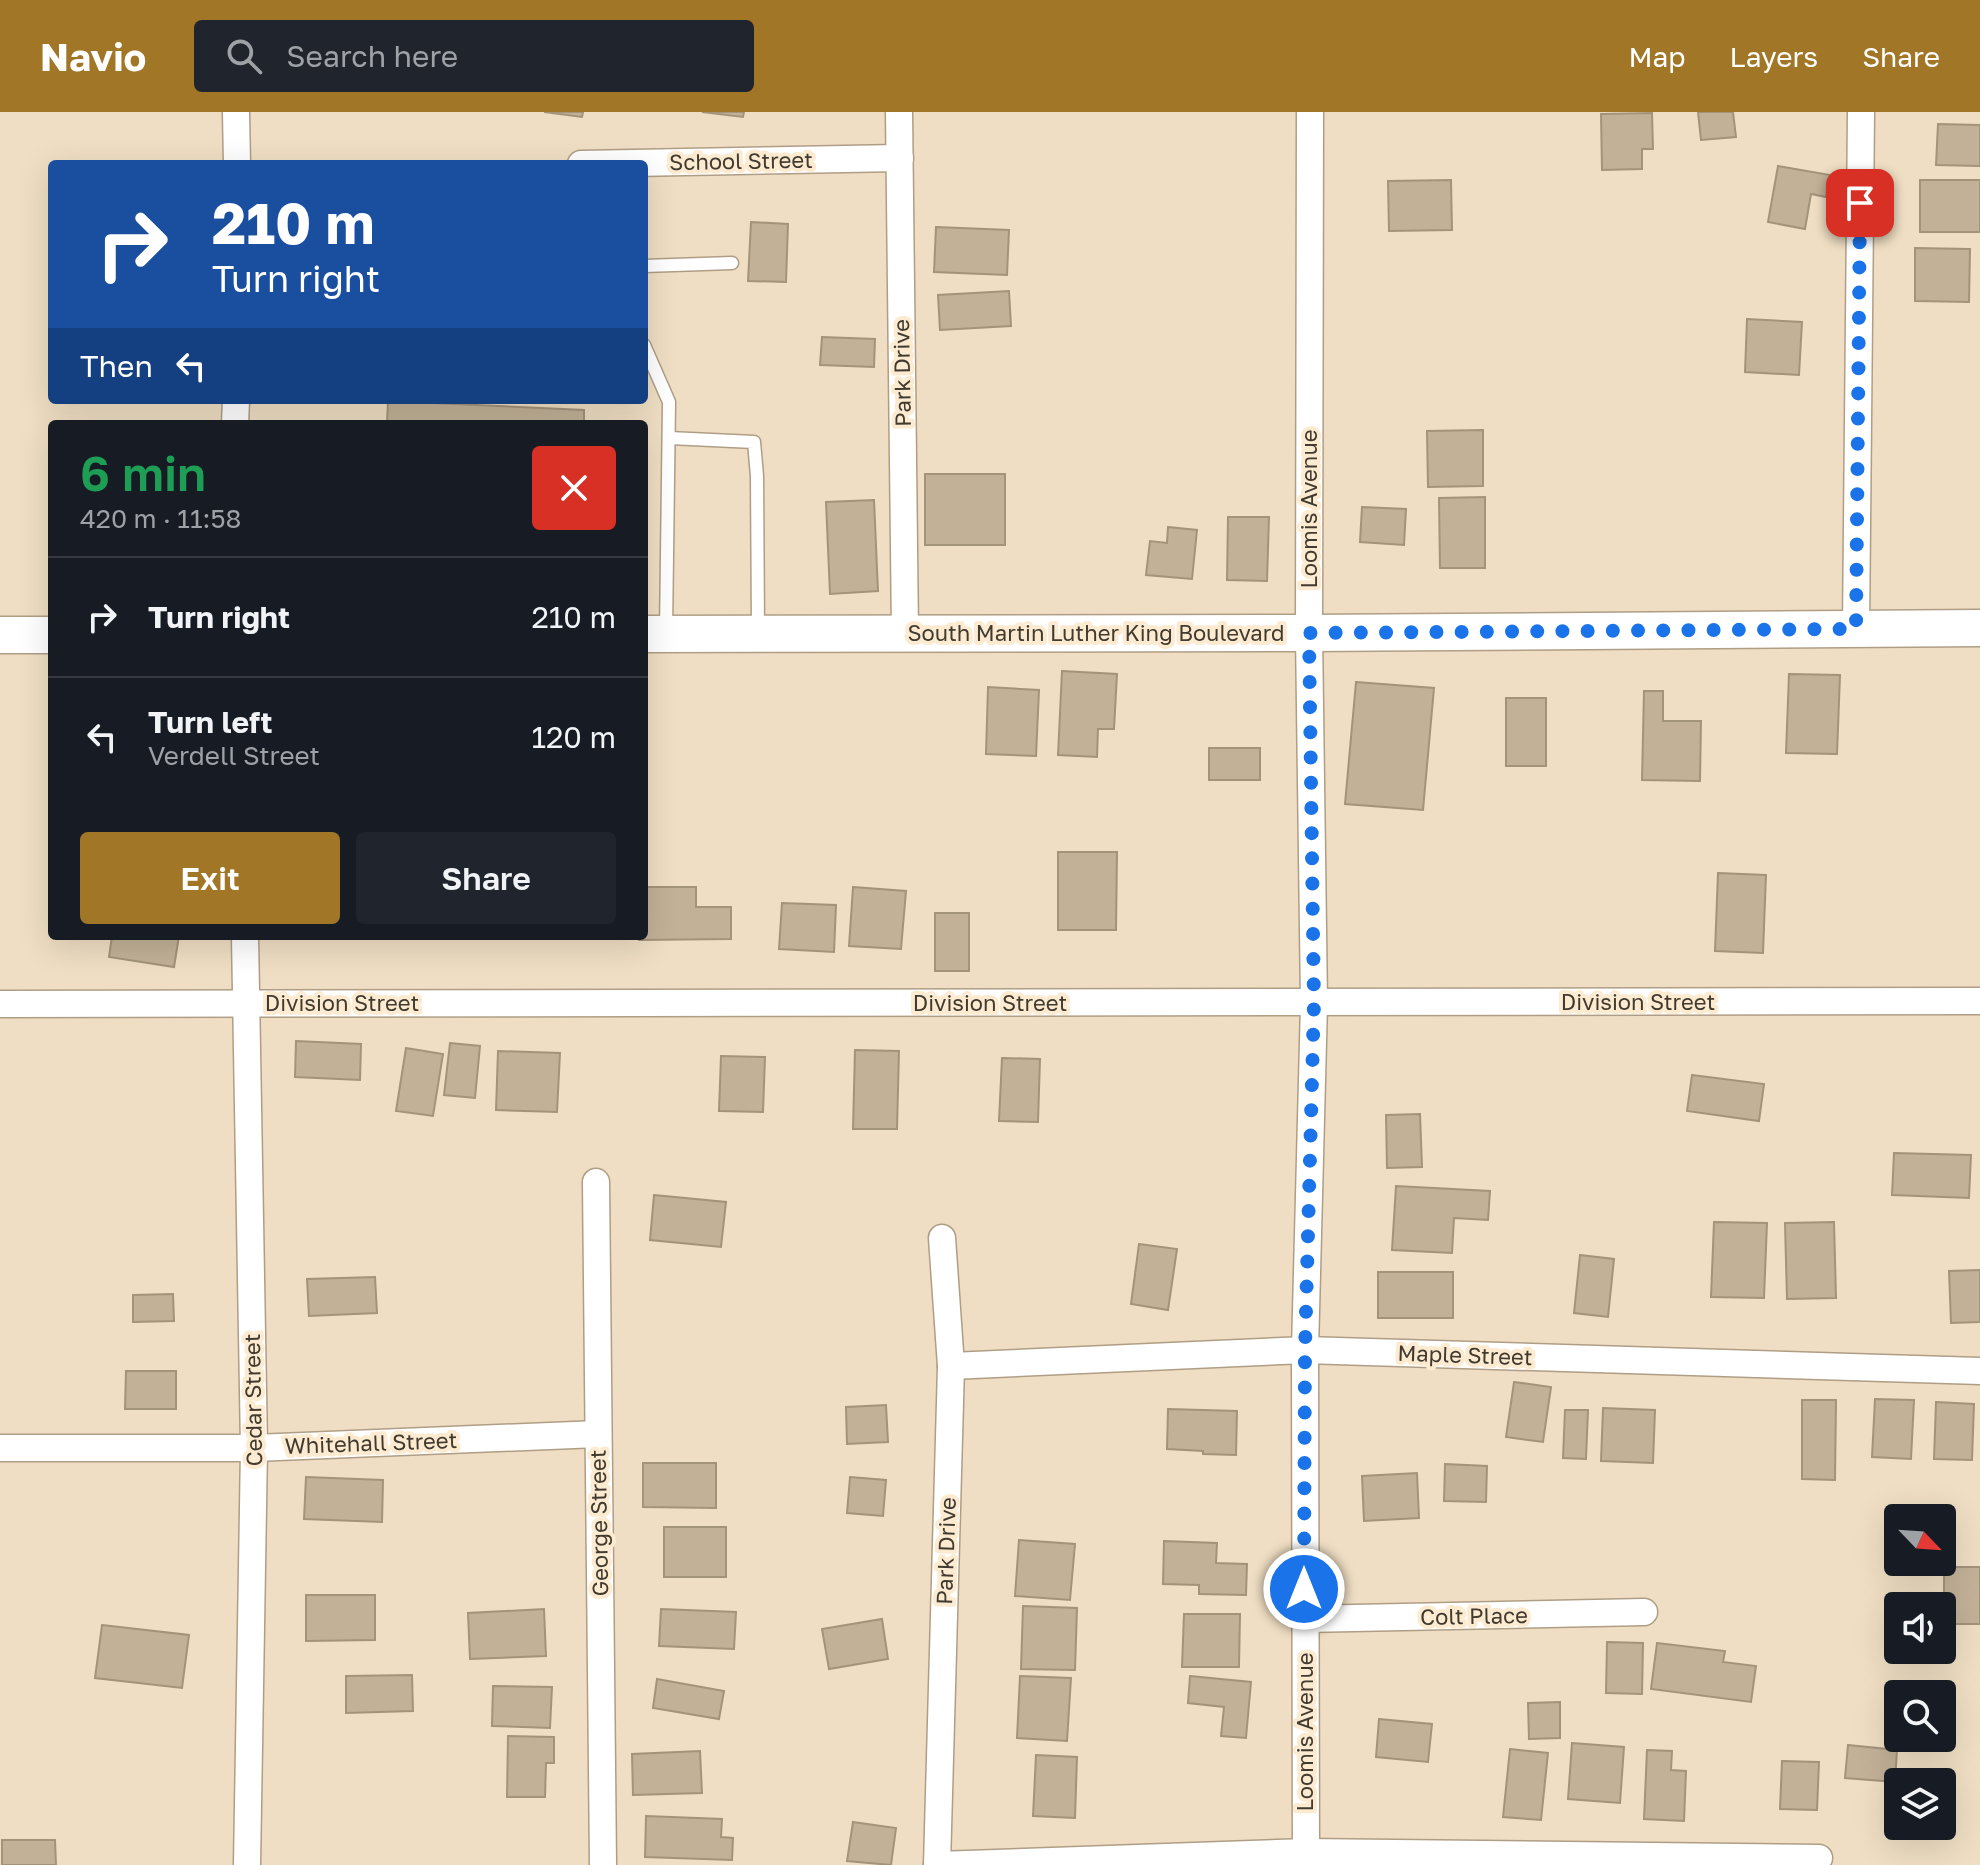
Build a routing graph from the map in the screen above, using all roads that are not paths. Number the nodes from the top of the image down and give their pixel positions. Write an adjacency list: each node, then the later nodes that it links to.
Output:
1 (236, 112): 6 (street)
2 (899, 112): 5 (street, Park Drive)
3 (1310, 112): 14 (street, Loomis Avenue)
4 (1861, 112): 13 (street)
5 (900, 158): 7 (street, School Street); 17 (street, Park Drive)
6 (237, 160)
7 (648, 163)
8 (732, 263): 9 (lane)
9 (648, 266)
10 (648, 354): 11 (lane)
11 (669, 438): 15 (lane); 16 (lane)
12 (1980, 628): 13 (street, South Martin Luther King Boulevard)
13 (1856, 629): 14 (street, South Martin Luther King Boulevard)
14 (1309, 633): 17 (street, South Martin Luther King Boulevard); 23 (street, Loomis Avenue)
15 (655, 634): 16 (street, South Martin Luther King Boulevard)
16 (758, 634): 17 (street, South Martin Luther King Boulevard)
17 (905, 634)
18 (0, 635): 19 (street)
19 (48, 635)
20 (245, 940): 22 (street, Cedar Street)
21 (1980, 1001): 23 (street, Division Street)
22 (248, 1003): 23 (street, Division Street); 24 (street, Division Street); 32 (street, Cedar Street)
23 (1314, 1003): 27 (street, Loomis Avenue)
24 (0, 1004)
25 (596, 1182): 30 (street, George Street)
26 (942, 1238): 28 (street, Park Drive)
27 (1305, 1350): 28 (street, Maple Street); 29 (street, Maple Street); 34 (street, Loomis Avenue)
28 (951, 1366): 39 (street, Park Drive)
29 (1980, 1371)
30 (598, 1434): 32 (street, Whitehall Street); 38 (street, George Street)
31 (0, 1448): 32 (street, Whitehall Street)
32 (254, 1448): 37 (street, Cedar Street)
33 (1644, 1612): 34 (street, Colt Place)
34 (1304, 1619): 36 (street, Loomis Avenue)
35 (1819, 1858): 36 (street)
36 (1306, 1859): 39 (street)
37 (247, 1865)
38 (603, 1865)
39 (937, 1865)

